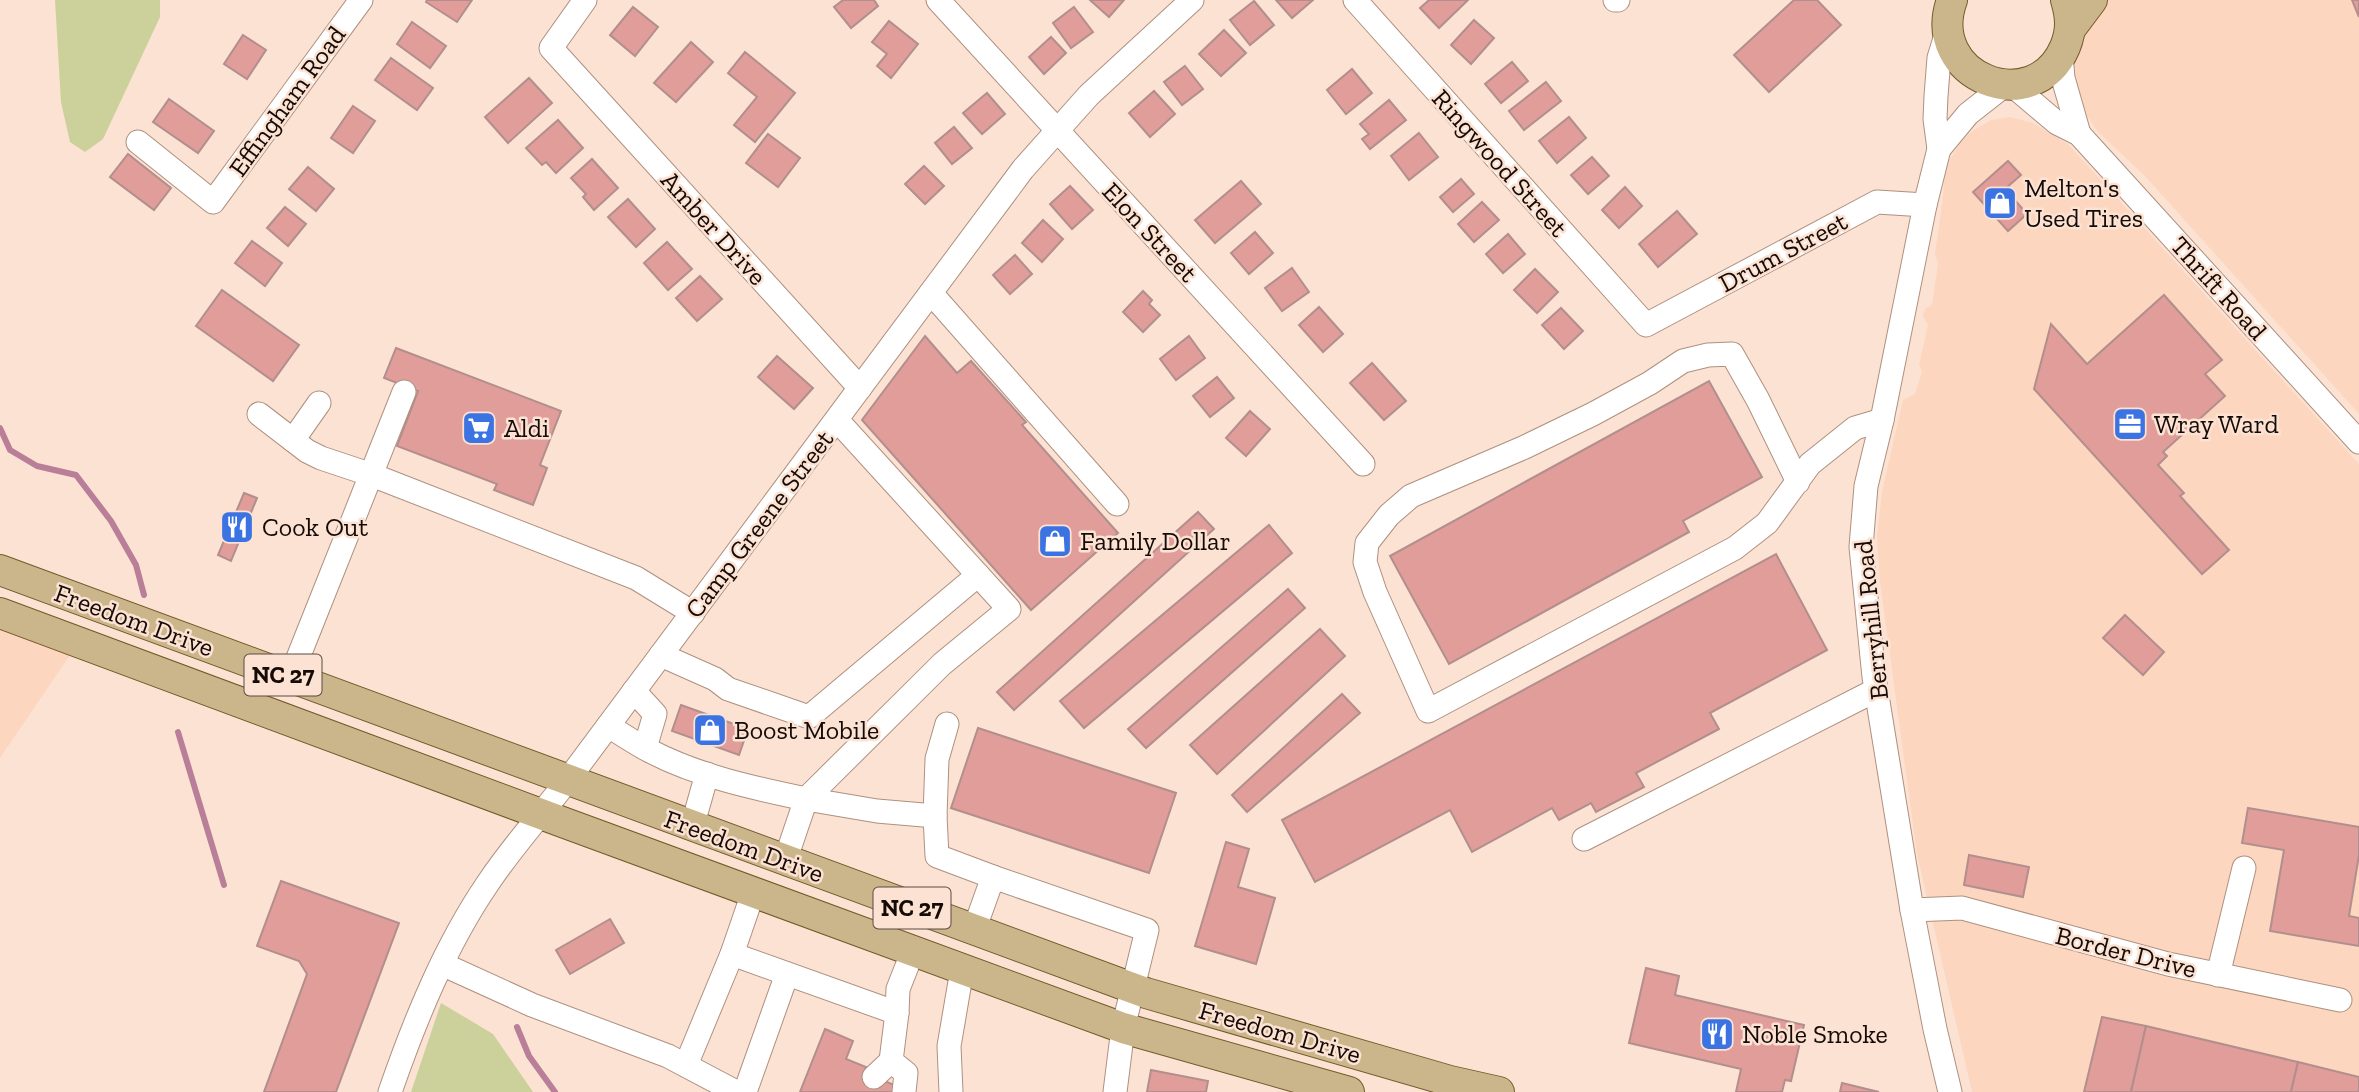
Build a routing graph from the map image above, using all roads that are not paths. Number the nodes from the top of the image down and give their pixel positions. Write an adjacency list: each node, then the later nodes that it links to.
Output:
1 (361, 0): 12 (street, Effingham Road)
2 (585, 0): 17 (street, Amber Drive)
3 (938, 0): 10 (street, Elon Street)
4 (1192, 0): 10 (street, Camp Greene Street)
5 (1355, 0): 16 (street, Ringwood Street)
6 (2092, 0): 8 (main road)
7 (1949, 10): 9 (main road); 13 (street, Berryhill Road)
8 (2066, 27): 9 (main road); 11 (street, Thrift Road)
9 (2008, 85): 11 (street, Thrift Road); 13 (street, Berryhill Road)
10 (1056, 130): 15 (street, Camp Greene Street); 25 (street, Elon Street)
11 (2079, 134): 24 (street, Thrift Road)
12 (138, 142)
13 (1938, 149): 14 (street, Berryhill Road)
14 (1925, 205): 16 (street, Drum Street); 22 (street, Berryhill Road)
15 (931, 293): 17 (street, Camp Greene Street); 28 (street)
16 (1646, 325)
17 (860, 388): 21 (street, Camp Greene Street)
18 (404, 392): 26 (street)
19 (319, 404): 23 (street)
20 (259, 414): 23 (street)
21 (837, 420): 30 (street); 32 (street, Camp Greene Street)
22 (1882, 420): 27 (street); 35 (street, Berryhill Road)
23 (293, 440): 26 (street)
24 (2359, 442)
25 (1363, 464)
26 (372, 475): 32 (street); 34 (street)
27 (1798, 482): 27 (street)
28 (1117, 504)
29 (0, 570): 34 (main road, Freedom Drive / NC 27)
30 (978, 575): 33 (street); 42 (street)
31 (0, 613): 43 (main road, Freedom Drive / NC 27)
32 (693, 613): 33 (street, Camp Greene Street)
33 (661, 655): 36 (street, Camp Greene Street)
34 (290, 678): 41 (main road, Freedom Drive / NC 27)
35 (1876, 690): 46 (street); 51 (street, Berryhill Road)
36 (634, 691): 38 (street, Camp Greene Street); 39 (street)
37 (947, 723): 44 (street)
38 (608, 726): 39 (street); 41 (street, Camp Greene Street)
39 (645, 748): 40 (street)
40 (707, 774): 42 (street); 45 (street)
41 (567, 781): 43 (street, Camp Greene Street); 45 (main road, Freedom Drive / NC 27)
42 (806, 799): 44 (street); 47 (street)
43 (541, 815): 50 (main road, Freedom Drive / NC 27); 55 (street, Camp Greene Street)
44 (935, 816): 49 (street)
45 (692, 827): 47 (main road, Freedom Drive / NC 27)
46 (1584, 839)
47 (785, 861): 52 (main road, Freedom Drive / NC 27)
48 (2244, 868): 58 (street)
49 (993, 877): 52 (street); 59 (street)
50 (754, 893): 53 (main road, Freedom Drive / NC 27); 54 (street)
51 (1912, 910): 58 (street, Border Drive); 74 (street, Berryhill Road)
52 (974, 930): 59 (main road, Freedom Drive / NC 27)
53 (913, 951): 56 (main road, Freedom Drive / NC 27); 61 (street)
54 (732, 954): 57 (street); 64 (street)
55 (442, 964): 64 (street); 66 (street, Camp Greene Street)
56 (962, 970): 62 (main road, Freedom Drive / NC 27); 70 (street)
57 (788, 974): 61 (street); 68 (street)
58 (2218, 975): 60 (street, Border Drive)
59 (1132, 989): 62 (street); 73 (main road, Freedom Drive / NC 27)
60 (2340, 1000)
61 (897, 1013): 63 (street)
62 (1123, 1028): 71 (street); 72 (main road, Freedom Drive / NC 27)
63 (891, 1061): 65 (street); 69 (street)
64 (686, 1065): 67 (street)
65 (874, 1077)
66 (390, 1092)
67 (736, 1092)
68 (745, 1092)
69 (904, 1092)
70 (951, 1092)
71 (1115, 1092)
72 (1349, 1092)
73 (1499, 1092)
74 (1950, 1092)

